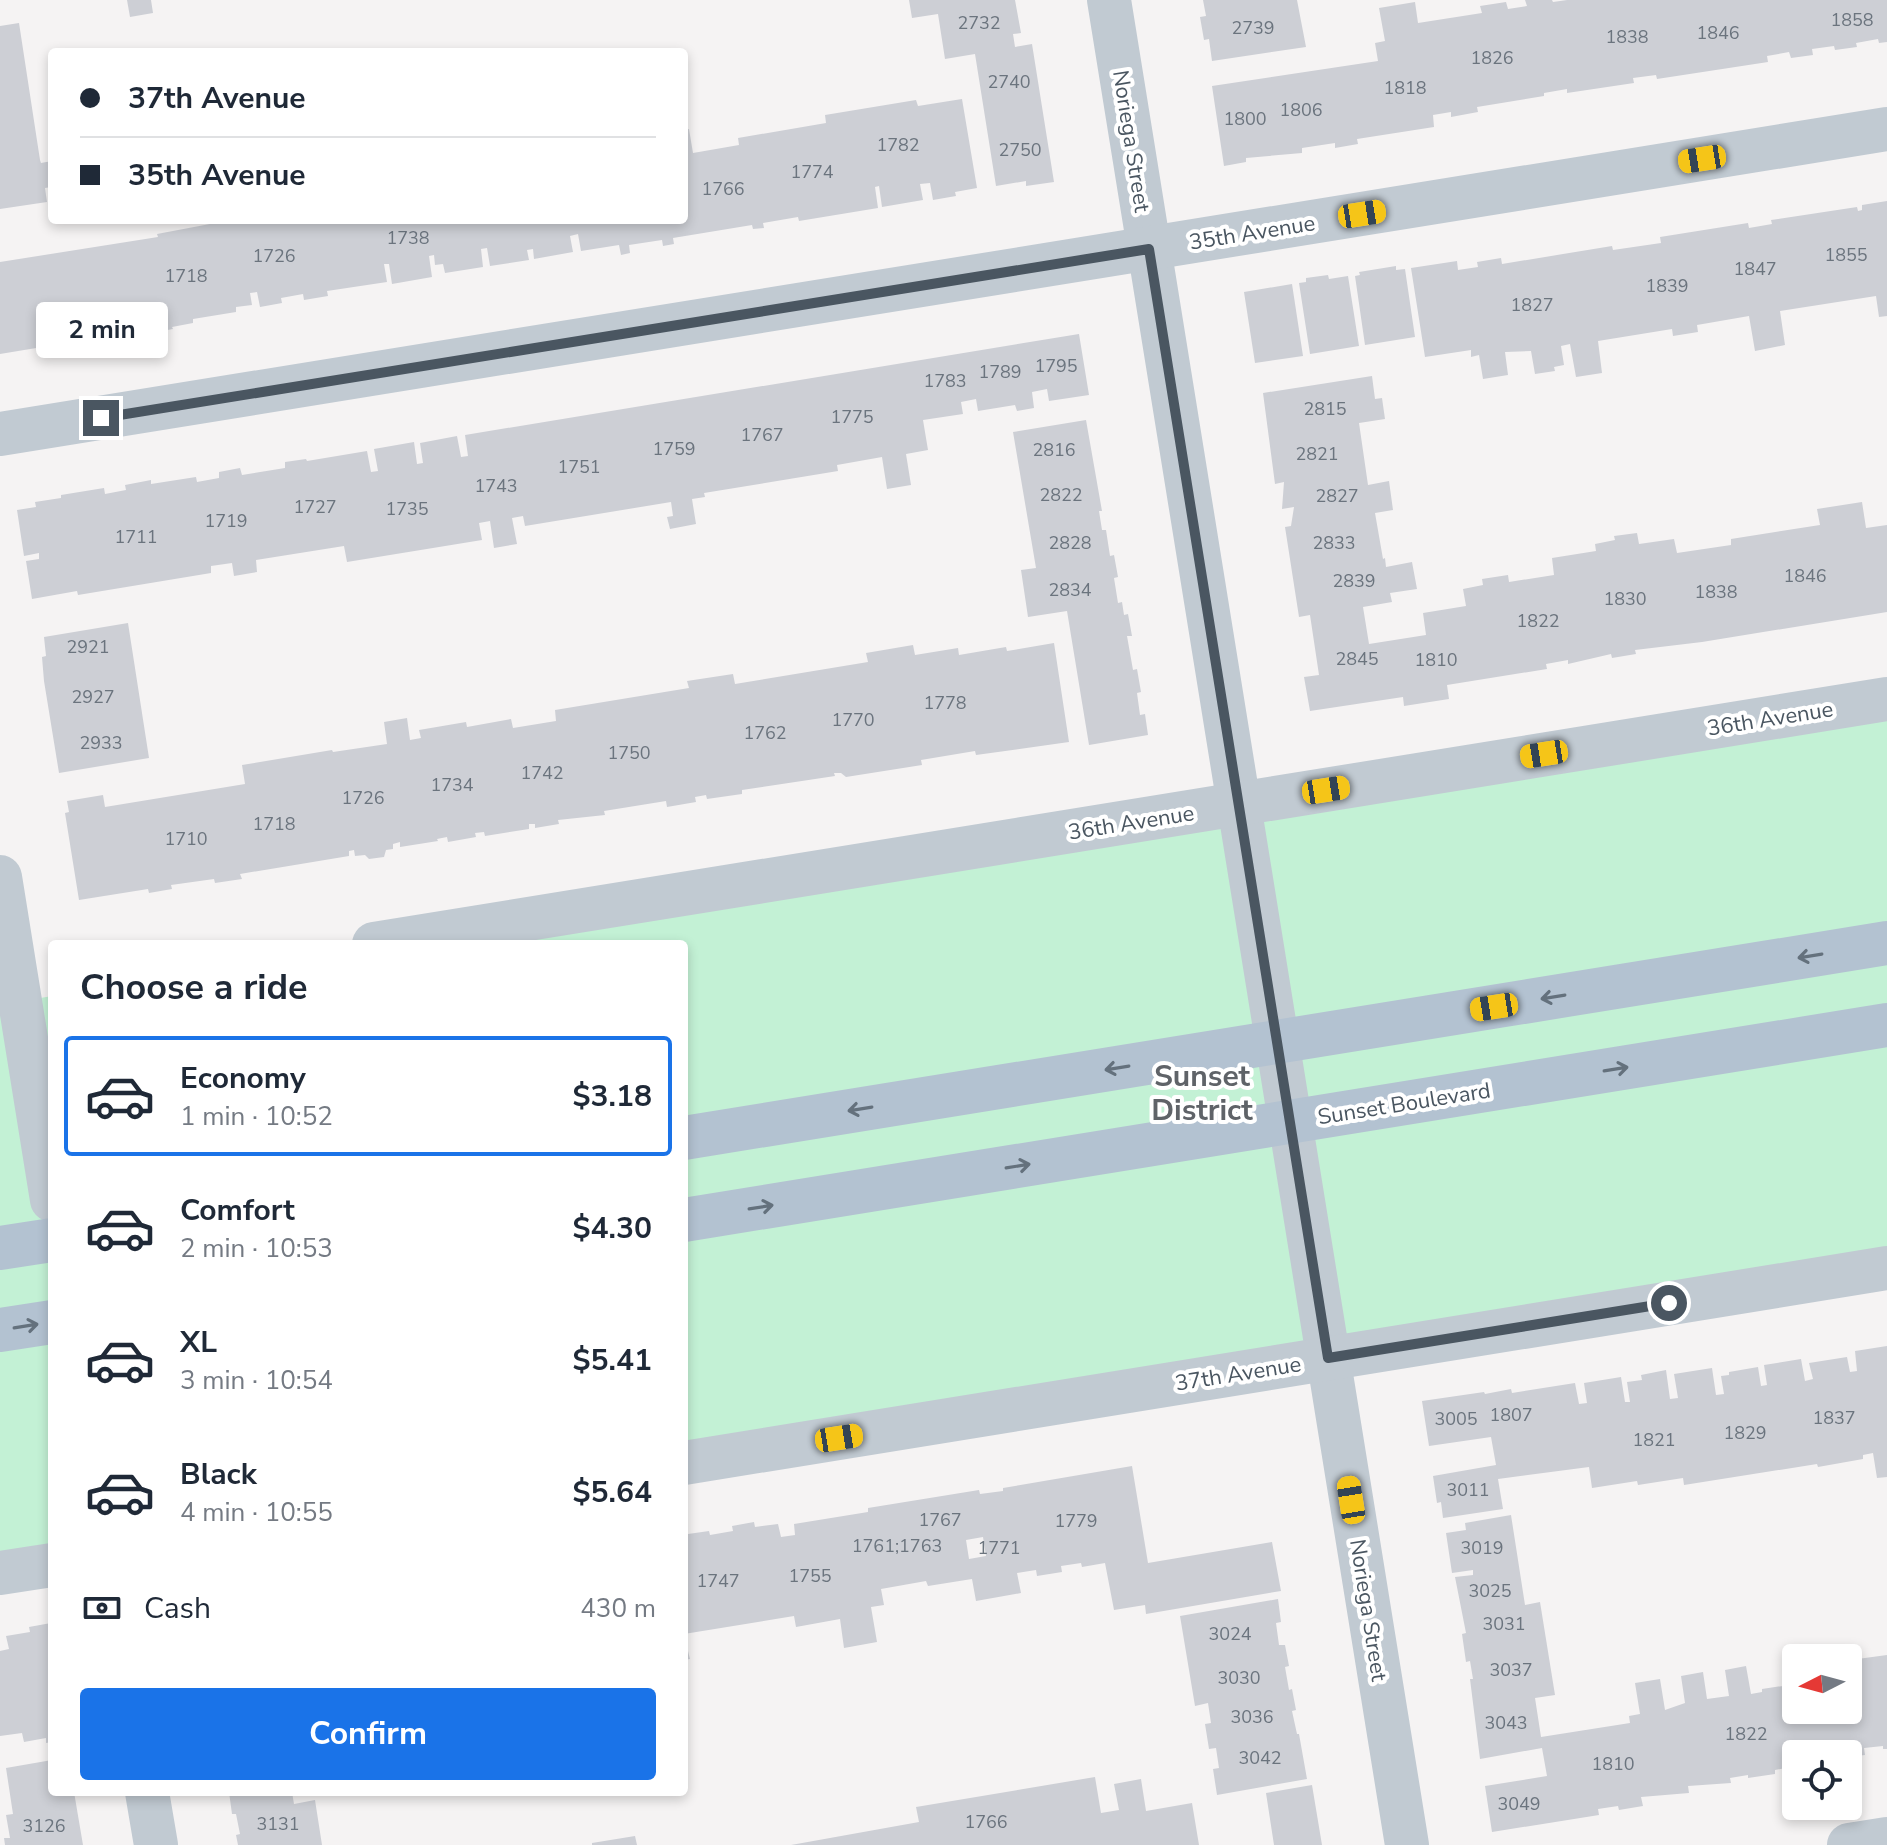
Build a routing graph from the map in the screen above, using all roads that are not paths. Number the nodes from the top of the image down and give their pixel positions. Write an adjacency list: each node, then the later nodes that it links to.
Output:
1 (1109, 0): 3 (street, Noriega Street)
2 (1887, 129): 3 (street, 35th Avenue)
3 (1149, 249): 4 (street, 35th Avenue); 6 (street, Noriega Street)
4 (0, 434)
5 (1887, 699): 6 (street, 36th Avenue)
6 (1239, 804): 8 (street, 36th Avenue); 12 (street, Noriega Street)
7 (0, 877): 10 (street)
8 (399, 940)
9 (1887, 943): 12 (main road, one-way to 12)
10 (24, 1001): 15 (street)
11 (1887, 1025): 13 (main road, Sunset Boulevard, one-way to 11)
12 (1277, 1042): 13 (street, Noriega Street); 14 (main road, one-way to 14)
13 (1290, 1122): 16 (main road, Sunset Boulevard, one-way to 13); 22 (street, Noriega Street)
14 (688, 1137)
15 (48, 1172)
16 (688, 1219)
17 (48, 1241): 18 (main road)
18 (0, 1248)
19 (1887, 1268): 22 (street, 37th Avenue)
20 (48, 1323): 21 (main road, one-way to 20)
21 (0, 1330)
22 (1328, 1358): 23 (street, 37th Avenue); 29 (street, Noriega Street)
23 (688, 1462)
24 (48, 1566): 25 (street)
25 (0, 1573)
26 (148, 1796): 28 (street)
27 (1887, 1839): 30 (street)
28 (156, 1845)
29 (1407, 1845)
30 (1849, 1845)

